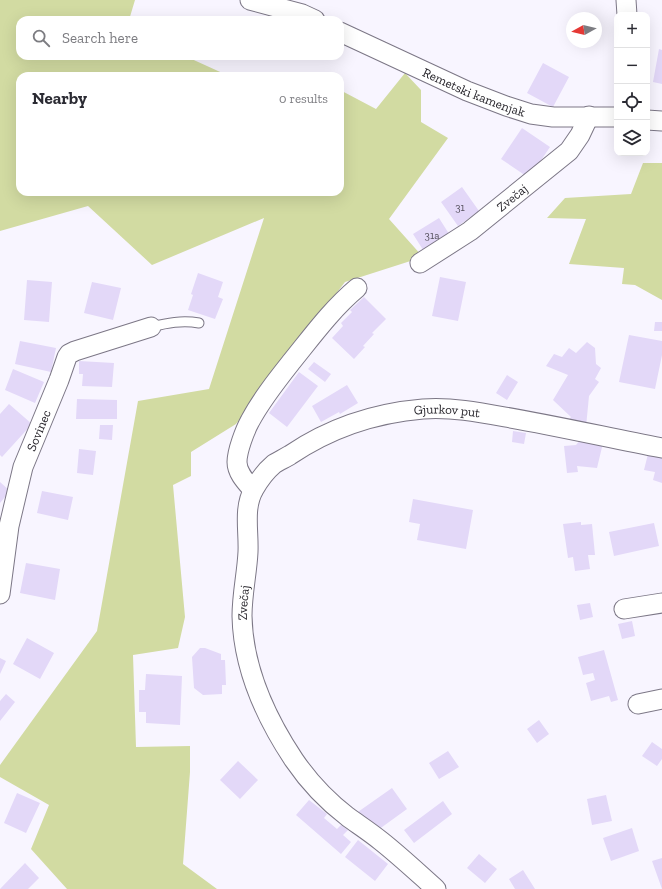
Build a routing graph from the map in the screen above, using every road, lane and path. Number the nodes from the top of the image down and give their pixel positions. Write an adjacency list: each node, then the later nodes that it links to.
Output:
1 (250, 0): 4 (street)
2 (626, 0): 3 (street)
3 (627, 12)
4 (306, 16)
5 (344, 34): 6 (street, Remetski kamenjak)
6 (589, 116): 7 (street, Remetski kamenjak); 10 (street, Zvečaj)
7 (614, 117)
8 (650, 120): 9 (street)
9 (662, 121)
10 (420, 263)
11 (358, 288): 15 (street)
12 (198, 323): 13 (lane)
13 (151, 327): 16 (street, Sovinec)
14 (662, 448): 15 (street, Gjurkov put)
15 (253, 490): 21 (street, Zvečaj)
16 (0, 594)
17 (662, 602): 18 (street)
18 (624, 609)
19 (662, 699): 20 (street)
20 (638, 704)
21 (436, 889)

